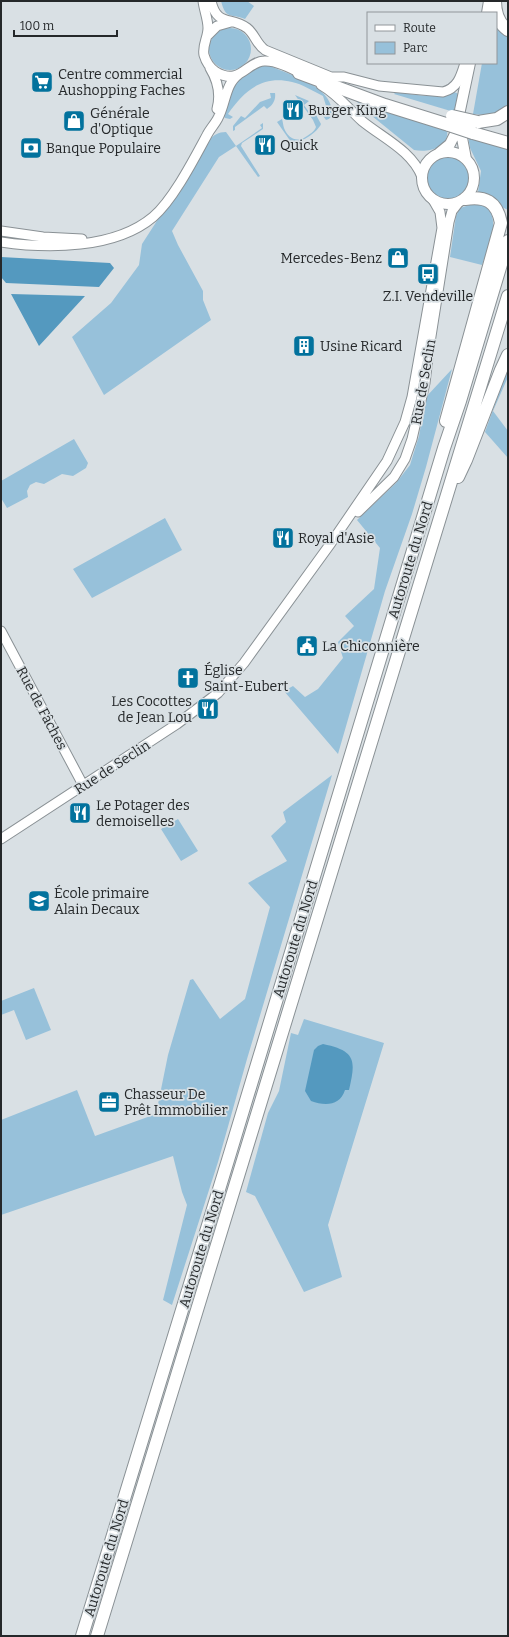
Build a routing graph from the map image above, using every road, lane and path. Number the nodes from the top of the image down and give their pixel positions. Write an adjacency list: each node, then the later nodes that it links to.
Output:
1 (203, 1): 12 (street)
2 (212, 1): 10 (street)
3 (482, 1): 6 (main road)
4 (489, 1): 7 (main road)
5 (495, 1): 8 (highway)
6 (480, 12)
7 (487, 12)
8 (496, 12)
9 (497, 17): 11 (highway)
10 (233, 23): 12 (street); 13 (street)
11 (508, 30)
12 (206, 37): 17 (street)
13 (256, 41): 18 (street); 21 (street)
14 (465, 64): 21 (street)
15 (470, 64): 28 (main road)
16 (477, 64): 29 (main road)
17 (210, 67): 20 (street); 25 (street)
18 (250, 68): 19 (street); 20 (street)
19 (299, 72): 23 (highway); 30 (street)
20 (239, 74): 25 (street)
21 (331, 78): 23 (highway)
22 (508, 112): 24 (highway)
23 (450, 121): 24 (highway, bridge)
24 (475, 127): 26 (highway); 27 (highway)
25 (210, 130): 34 (street)
26 (508, 138)
27 (508, 143)
28 (437, 155): 29 (main road); 30 (main road)
29 (466, 159): 32 (main road)
30 (422, 177): 31 (main road)
31 (432, 198): 32 (main road); 41 (street, Rue de Seclin)
32 (462, 200): 39 (highway); 41 (street, Rue de Seclin)
33 (1, 231): 34 (street)
34 (103, 240): 36 (street)
35 (508, 241): 39 (highway, Autoroute du Nord)
36 (1, 242)
37 (508, 296): 40 (highway, Autoroute du Nord)
38 (508, 355): 40 (highway)
39 (444, 448): 45 (highway, Autoroute du Nord)
40 (446, 497): 46 (highway, Autoroute du Nord)
41 (336, 537): 43 (street, Rue de Seclin)
42 (1, 631): 43 (street, Rue de Fâches)
43 (83, 785): 44 (street, Rue de Seclin)
44 (1, 839)
45 (82, 1636)
46 (98, 1636)

